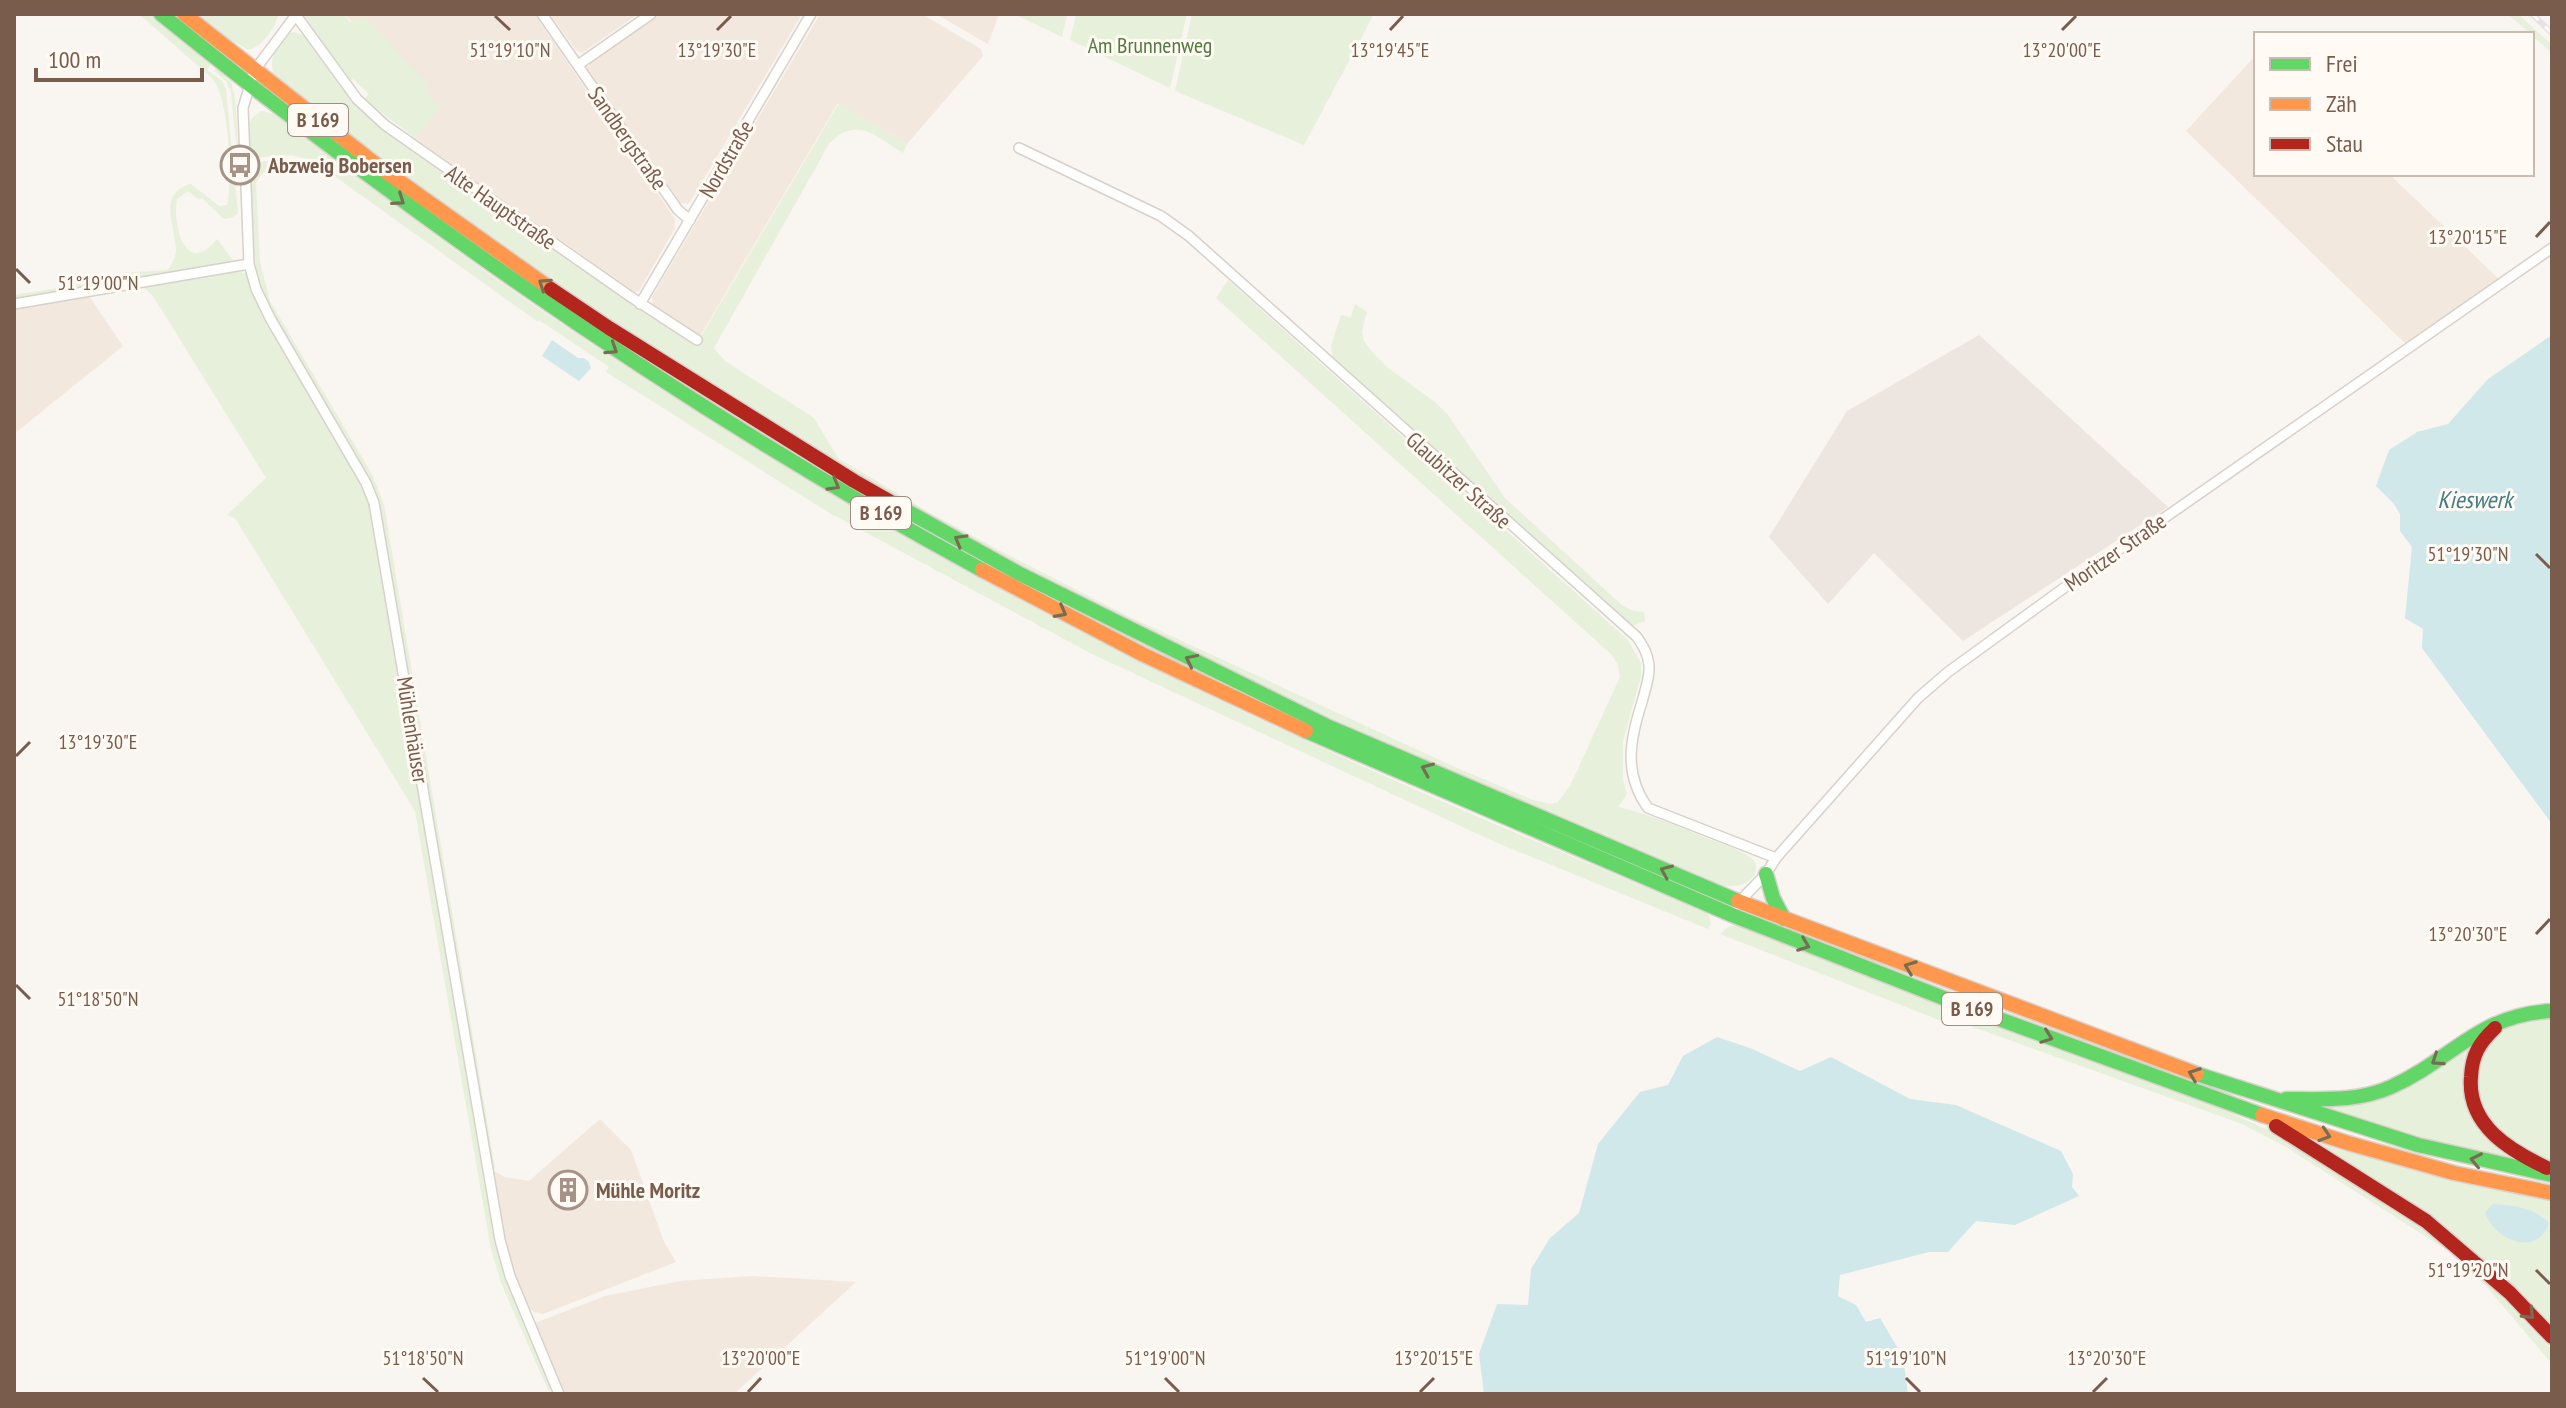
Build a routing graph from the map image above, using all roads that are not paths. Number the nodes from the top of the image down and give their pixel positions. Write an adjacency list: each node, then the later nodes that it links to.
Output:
1 (161, 14): 8 (main road, B 169)
2 (184, 14): 8 (main road, B 169)
3 (542, 14): 7 (street, Sandbergstraße)
4 (651, 14): 7 (street)
5 (811, 14): 10 (street, Nordstraße)
6 (296, 15): 8 (street); 14 (street, Alte Hauptstraße)
7 (578, 65): 10 (street, Sandbergstraße)
8 (252, 78): 12 (street, Mühlenhäuser); 18 (main road, B 169)
9 (1019, 148): 16 (street, Glaubitzer Straße)
10 (690, 220): 14 (street, Nordstraße)
11 (2552, 248): 16 (street, Moritzer Straße)
12 (249, 264): 13 (street); 27 (street, Mühlenhäuser)
13 (14, 304)
14 (640, 304): 15 (street, Alte Hauptstraße)
15 (697, 340)
16 (1776, 858): 17 (street, Moritzer Straße)
17 (1766, 874): 18 (street, Moritzer Straße); 19 (main road)
18 (1735, 908): 19 (main road, B 169); 23 (main road, B 169, one-way to 23)
19 (1784, 919): 22 (main road, B 169, one-way to 19)
20 (2552, 1011): 21 (main road, B 169)
21 (2503, 1019): 22 (main road, B 169, one-way to 22); 24 (main road, B 169)
22 (2268, 1099): 24 (main road, B 169, one-way to 22)
23 (2250, 1111): 25 (main road, B 169, one-way to 25); 26 (main road, B 169, one-way to 26)
24 (2552, 1172)
25 (2552, 1193)
26 (2552, 1337)
27 (559, 1394)

